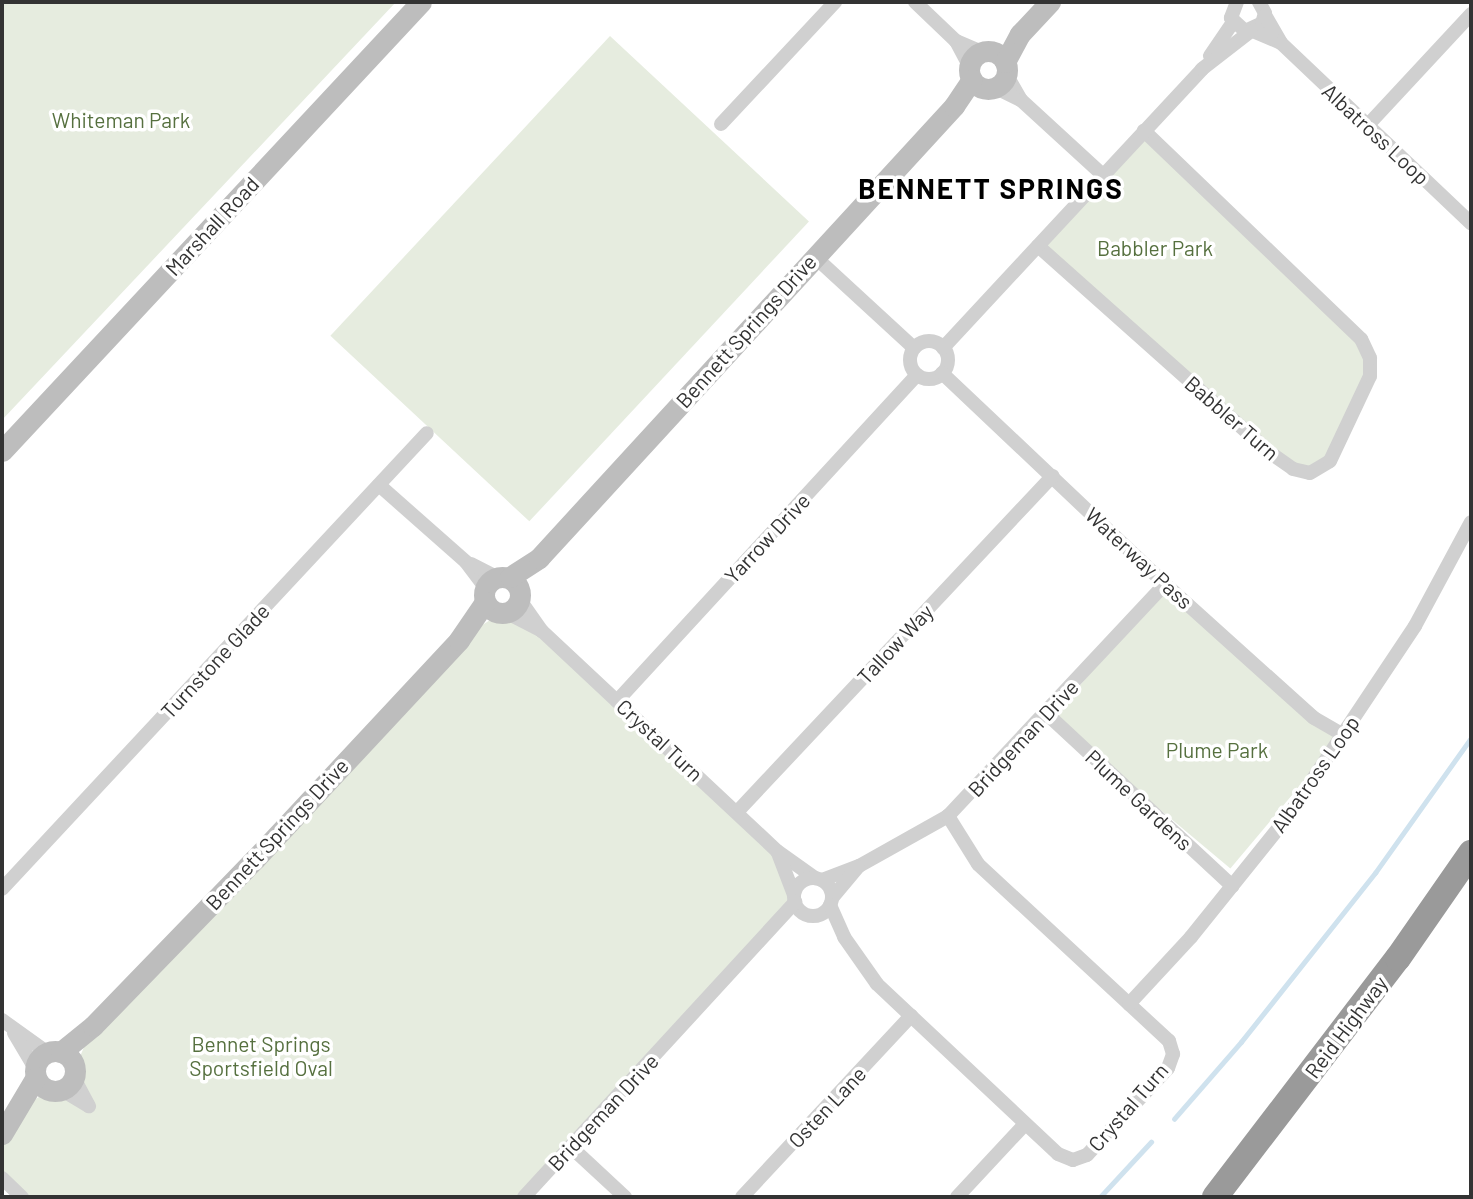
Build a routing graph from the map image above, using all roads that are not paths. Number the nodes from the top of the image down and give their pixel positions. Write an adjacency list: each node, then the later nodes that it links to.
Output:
1 (421, 2): 24 (street, Marshall Road)
2 (835, 2): 12 (street)
3 (915, 2): 11 (street)
4 (1050, 2): 11 (street, Bennett Springs Drive)
5 (1265, 8): 8 (street); 9 (street)
6 (1231, 10): 8 (street); 10 (street)
7 (1471, 14): 13 (street)
8 (1252, 31): 9 (street); 10 (street)
9 (1281, 43): 13 (street, Albatross Loop)
10 (1202, 69): 14 (street)
11 (987, 70): 15 (street); 18 (street, Bennett Springs Drive)
12 (721, 124)
13 (1367, 126): 16 (street, Albatross Loop)
14 (1144, 131): 15 (street); 17 (street, Babbler Turn)
15 (1104, 176): 17 (street)
16 (1471, 223)
17 (1038, 246): 20 (street)
18 (814, 256): 19 (street); 29 (street, Bennett Springs Drive)
19 (914, 348): 20 (street); 22 (street)
20 (943, 348): 21 (street)
21 (942, 373): 22 (street); 25 (street, Waterway Pass)
22 (917, 375): 30 (street, Yarrow Drive)
23 (427, 433): 26 (street, Turnstone Glade)
24 (2, 451)
25 (1052, 476): 28 (street, Waterway Pass); 33 (street, Tallow Way)
26 (379, 485): 29 (street, Crystal Turn); 41 (street, Turnstone Glade)
27 (1471, 522): 32 (street, Albatross Loop)
28 (1165, 584): 31 (street, Bridgeman Drive); 32 (street, Waterway Pass)
29 (503, 595): 30 (street, Crystal Turn); 48 (street, Bennett Springs Drive)
30 (617, 701): 33 (street, Crystal Turn)
31 (1047, 714): 34 (street, Bridgeman Drive); 40 (street, Plume Gardens)
32 (1343, 735): 40 (street, Albatross Loop)
33 (737, 812): 35 (street, Crystal Turn)
34 (948, 816): 37 (street, Bridgeman Drive); 45 (street, Crystal Turn)
35 (777, 851): 38 (street, Crystal Turn); 42 (street)
36 (1471, 852): 58 (highway, Reid Highway)
37 (859, 866): 38 (street, Bridgeman Drive); 43 (street)
38 (819, 879): 42 (street, Bridgeman Drive); 43 (street)
39 (1471, 881): 59 (highway, Reid Highway)
40 (1232, 886): 45 (street, Albatross Loop)
41 (2, 889)
42 (794, 899): 43 (street); 44 (street, Bridgeman Drive)
43 (822, 908): 44 (street); 46 (street, Crystal Turn)
44 (769, 934): 51 (street, Bridgeman Drive)
45 (1129, 1004): 49 (street, Crystal Turn)
46 (911, 1016): 49 (street, Crystal Turn); 56 (street, Osten Lane)
47 (7, 1024): 48 (street); 48 (street)
48 (55, 1072): 50 (street, Bennett Springs Drive)
49 (1025, 1124): 57 (street)
50 (2, 1134)
51 (570, 1147): 54 (street, Bridgeman Drive); 55 (street)
52 (2, 1178): 53 (street)
53 (22, 1197)
54 (523, 1197)
55 (625, 1197)
56 (742, 1197)
57 (957, 1197)
58 (1215, 1197)
59 (1235, 1197)

